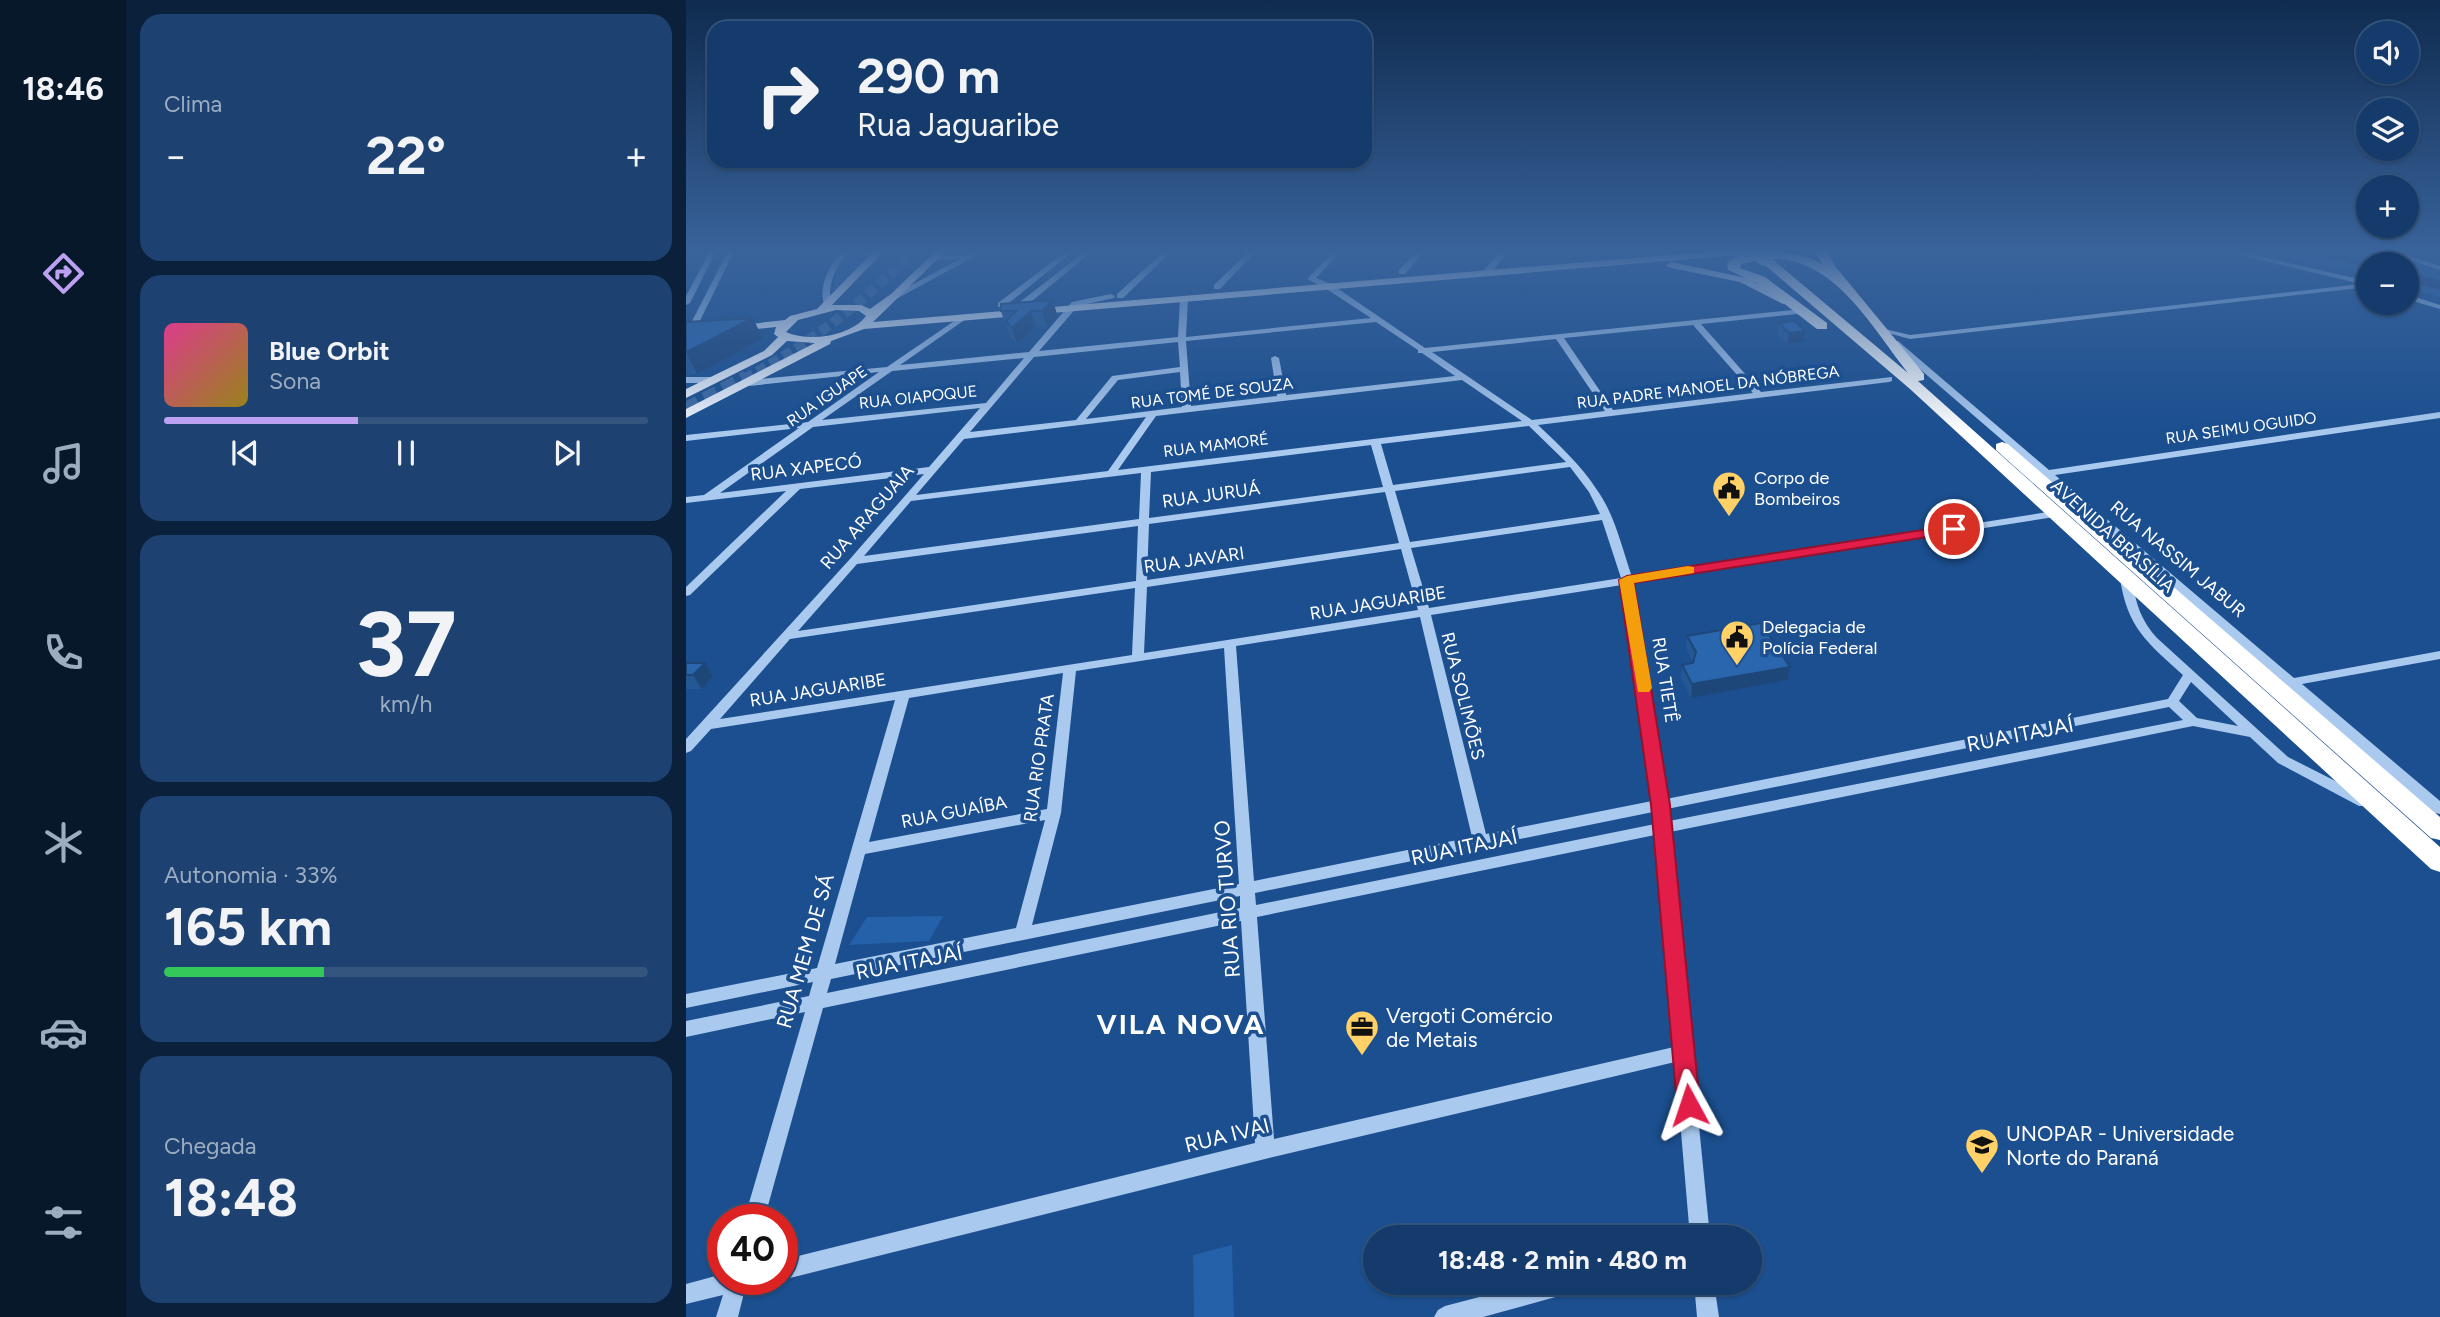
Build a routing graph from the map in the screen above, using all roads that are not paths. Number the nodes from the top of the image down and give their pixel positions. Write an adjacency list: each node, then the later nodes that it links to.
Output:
1 (703, 310): 23 (street)
2 (818, 310): 21 (main road)
3 (859, 310): 16 (main road)
4 (877, 310): 16 (main road)
5 (930, 310): 16 (main road)
6 (1043, 310): 17 (main road)
7 (1071, 310): 30 (street, RUA ARAGUAIA)
8 (1183, 310): 28 (street)
9 (1363, 310): 18 (street, RUA TIETÊ)
10 (1797, 310): 19 (street)
11 (1801, 310): 36 (highway)
12 (1832, 310): 56 (highway, AVENIDA BRASÍLIA)
13 (1842, 310): 34 (highway, AVENIDA BRASÍLIA)
14 (1867, 310): 24 (highway)
15 (2139, 310): 27 (street)
16 (871, 315): 20 (main road)
17 (963, 317): 20 (main road); 32 (street, RUA IGUAPE)
18 (1376, 320): 28 (street); 29 (street, RUA TIETÊ)
19 (1696, 323): 26 (street); 41 (street)
20 (864, 326): 25 (main road)
21 (783, 331): 22 (main road); 25 (main road); 38 (main road)
22 (725, 333)
23 (693, 335)
24 (1887, 335): 27 (street); 34 (highway)
25 (837, 336): 39 (main road)
26 (1559, 337): 29 (street); 46 (street)
27 (1910, 337): 34 (street, RUA NASSIM JABUR)
28 (1182, 338): 30 (street); 33 (street)
29 (1421, 351): 35 (street, RUA TIETÊ)
30 (1030, 355): 32 (street); 43 (street, RUA ARAGUAIA)
31 (1275, 358): 42 (street)
32 (891, 368): 39 (street); 51 (street, RUA IGUAPE)
33 (1185, 369): 44 (street); 49 (street)
34 (1923, 374): 59 (street, RUA NASSIM JABUR); 77 (highway, AVENIDA BRASÍLIA)
35 (1465, 377): 42 (street, RUA TOMÉ DE SOUZA); 50 (street, RUA TIETÊ)
36 (1889, 379): 41 (street, RUA PADRE MANOEL DA NÓBREGA); 56 (highway)
37 (686, 380): 38 (street)
38 (715, 380): 40 (main road)
39 (749, 383): 45 (main road)
40 (686, 394)
41 (1759, 395): 46 (street, RUA PADRE MANOEL DA NÓBREGA)
42 (1282, 400): 44 (street, RUA TOMÉ DE SOUZA)
43 (987, 405): 51 (street, RUA OIAPOQUE); 52 (street, RUA ARAGUAIA)
44 (1187, 411): 47 (street, RUA TOMÉ DE SOUZA)
45 (686, 414)
46 (1611, 414): 50 (street, RUA PADRE MANOEL DA NÓBREGA)
47 (1152, 415): 49 (street, RUA TOMÉ DE SOUZA); 60 (street)
48 (2440, 415): 59 (street, RUA SEIMU OGUIDO)
49 (1077, 423): 52 (street, RUA TOMÉ DE SOUZA)
50 (1531, 423): 54 (street, RUA MAMORÉ); 55 (street, RUA TIETÊ)
51 (810, 425): 53 (street, RUA OIAPOQUE); 63 (street, RUA IGUAPE)
52 (962, 436): 57 (street, RUA ARAGUAIA)
53 (686, 438)
54 (1375, 441): 58 (street, RUA MAMORÉ); 62 (street, RUA SOLIMÕES)
55 (1573, 464): 62 (street, RUA JURUÁ); 67 (street, RUA TIETÊ)
56 (2000, 465): 66 (highway, AVENIDA BRASÍLIA)
57 (931, 470): 61 (street, RUA XAPECÓ); 64 (street, RUA ARAGUAIA)
58 (1146, 470): 60 (street, RUA MAMORÉ); 68 (street)
59 (2047, 473): 83 (street, RUA NASSIM JABUR)
60 (1110, 475): 64 (street, RUA MAMORÉ)
61 (796, 486): 63 (street, RUA XAPECÓ); 74 (street)
62 (1390, 489): 68 (street, RUA JURUÁ); 69 (street, RUA SOLIMÕES)
63 (706, 498): 65 (street, RUA XAPECÓ)
64 (906, 499): 70 (street, RUA ARAGUAIA)
65 (686, 500)
66 (2054, 514): 71 (highway, AVENIDA BRASÍLIA); 72 (street, RUA JAGUARIBE)
67 (1606, 516): 69 (street, RUA JAVARI); 72 (street, RUA TIETÊ)
68 (1144, 522): 70 (street, RUA JURUÁ); 73 (street)
69 (1403, 546): 73 (street, RUA JAVARI); 75 (street, RUA SOLIMÕES)
70 (853, 561): 76 (street, RUA ARAGUAIA)
71 (2126, 578): 82 (street); 92 (highway, AVENIDA BRASÍLIA)
72 (1627, 580): 75 (street, RUA JAGUARIBE); 90 (street, RUA TIETÊ)
73 (1140, 585): 76 (street, RUA JAVARI); 80 (street)
74 (686, 593)
75 (1425, 613): 78 (street, RUA JAGUARIBE); 96 (street, RUA SOLIMÕES)
76 (787, 636): 87 (street, RUA ARAGUAIA)
77 (2218, 639): 83 (highway); 95 (highway, AVENIDA BRASÍLIA)
78 (1230, 644): 80 (street, RUA JAGUARIBE); 99 (street, RUA RIO TURVO)
79 (2440, 655): 83 (street)
80 (1138, 659): 81 (street, RUA JAGUARIBE)
81 (1070, 669): 84 (street, RUA JAGUARIBE); 93 (street, RUA RIO PRATA)
82 (2189, 675): 85 (street); 88 (street)
83 (2292, 682): 91 (street, RUA NASSIM JABUR)
84 (903, 695): 87 (street, RUA JAGUARIBE); 97 (street, RUA MEM DE SÁ)
85 (2172, 702): 86 (street); 90 (street, RUA ITAJAÍ)
86 (2193, 722): 88 (street, RUA ITAJAÍ); 94 (street, RUA ITAJAÍ)
87 (708, 725): 89 (street, RUA ARAGUAIA)
88 (2251, 733): 92 (street)
89 (686, 748)
90 (1660, 805): 94 (street, RUA TIETÊ); 96 (street, RUA ITAJAÍ)
91 (2440, 809)
92 (2383, 811): 98 (highway, AVENIDA BRASÍLIA)
93 (1054, 813): 97 (street, RUA GUAÍBA); 101 (street, RUA RIO PRATA)
94 (1662, 825): 100 (street, RUA ITAJAÍ); 106 (street, RUA TIETÊ)
95 (2440, 831)
96 (1480, 839): 99 (street, RUA ITAJAÍ)
97 (860, 849): 102 (street, RUA MEM DE SÁ)
98 (2440, 862)
99 (1247, 887): 100 (street, RUA RIO TURVO); 101 (street, RUA ITAJAÍ)
100 (1249, 915): 104 (street, RUA ITAJAÍ); 107 (street, RUA RIO TURVO)
101 (1022, 934): 102 (street, RUA ITAJAÍ)
102 (824, 973): 103 (street, RUA ITAJAÍ); 104 (street, RUA MEM DE SÁ)
103 (686, 1000)
104 (816, 1002): 105 (street, RUA ITAJAÍ); 108 (street, RUA MEM DE SÁ)
105 (686, 1029)
106 (1684, 1052): 107 (street, RUA IVAI); 109 (street, RUA TIETÊ)
107 (1265, 1150): 110 (street, RUA IVAI)
108 (759, 1204)
109 (1699, 1225)
110 (798, 1266)
111 (707, 1289): 112 (street)
112 (686, 1294)
113 (735, 1295): 116 (street)
114 (1526, 1295): 117 (street)
115 (1705, 1295): 118 (street)
116 (727, 1317)
117 (1445, 1317)
118 (1708, 1317)

